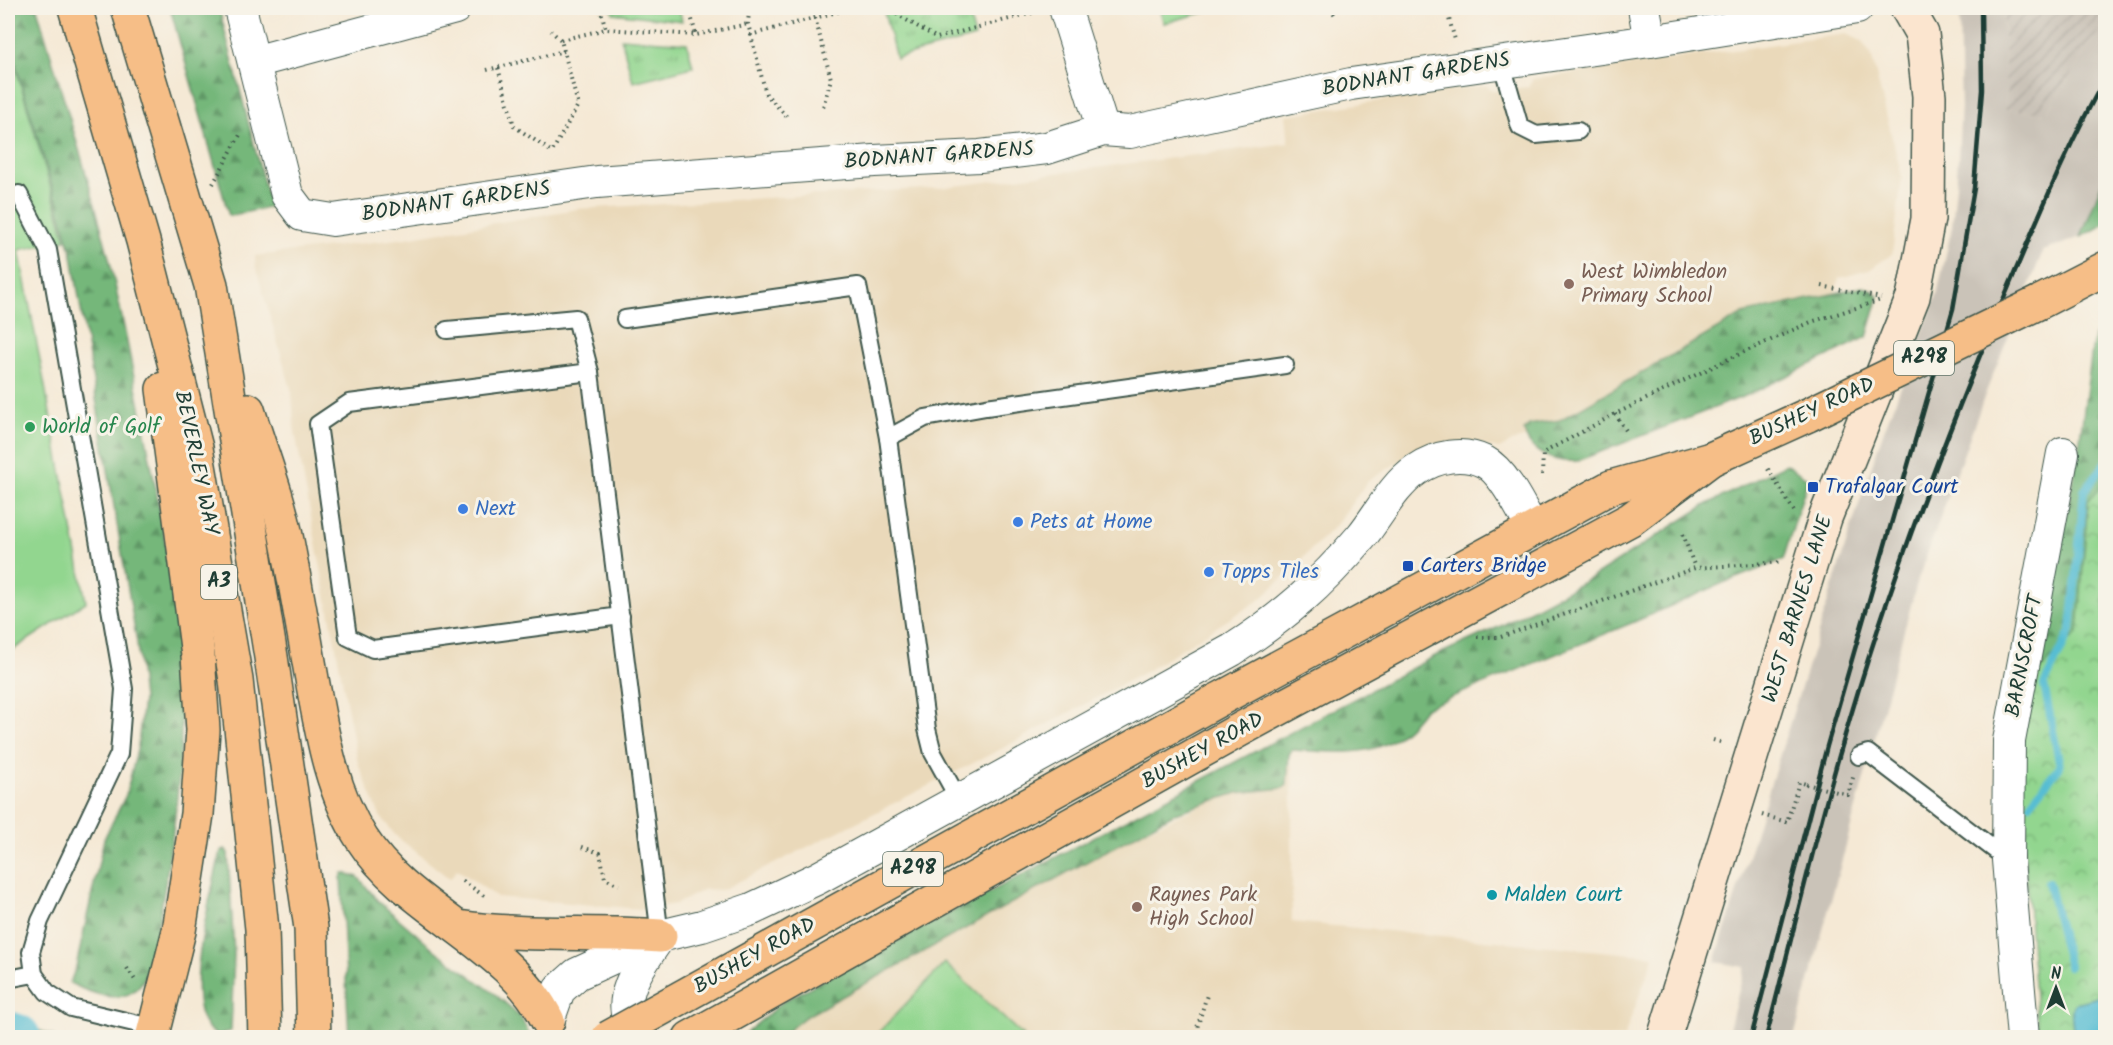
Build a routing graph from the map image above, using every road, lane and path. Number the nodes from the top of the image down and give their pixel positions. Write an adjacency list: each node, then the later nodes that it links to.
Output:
1 (75, 8): 39 (main road, BEVERLEY WAY / A3)
2 (128, 8): 41 (main road, BEVERLEY WAY / A3)
3 (240, 8): 28 (street, BODNANT GARDENS)
4 (455, 8): 28 (street)
5 (600, 8): 20 (path)
6 (688, 8): 22 (path)
7 (852, 8): 18 (path)
8 (886, 8): 16 (path)
9 (1065, 8): 35 (street)
10 (1330, 8): 17 (path)
11 (1446, 8): 29 (path)
12 (1644, 8): 25 (street)
13 (1857, 8): 25 (street, BODNANT GARDENS)
14 (1907, 8): 85 (main road, WEST BARNES LANE)
15 (749, 11): 19 (path)
16 (1032, 13)
17 (1335, 15)
18 (815, 18): 23 (path); 33 (path)
19 (748, 24): 22 (path); 23 (path)
20 (606, 29): 22 (path); 24 (path)
21 (551, 31): 24 (path)
22 (696, 35)
23 (750, 35): 34 (path)
24 (561, 40): 26 (path)
25 (1650, 42): 27 (street, BODNANT GARDENS)
26 (564, 51): 30 (path); 30 (path)
27 (1501, 61): 29 (street, BODNANT GARDENS); 36 (lane)
28 (254, 62): 32 (street, BODNANT GARDENS)
29 (1463, 66): 35 (street, BODNANT GARDENS)
30 (498, 68): 31 (path)
31 (487, 70)
32 (262, 96): 35 (street, BODNANT GARDENS); 37 (path)
33 (823, 107)
34 (788, 117)
35 (1103, 130)
36 (1578, 131)
37 (213, 184)
38 (19, 194): 74 (lane)
39 (143, 242): 78 (main road); 79 (main road, BEVERLEY WAY / A3)
40 (2106, 268): 51 (main road, BUSHEY ROAD / A298, bridge)
41 (211, 285): 72 (main road); 80 (main road, BEVERLEY WAY / A3)
42 (1822, 286): 47 (path)
43 (625, 319): 49 (lane)
44 (447, 330): 46 (lane)
45 (1285, 365): 49 (lane)
46 (590, 372): 59 (lane); 59 (lane)
47 (1615, 414): 48 (path); 53 (path)
48 (1627, 432)
49 (888, 438): 65 (lane)
50 (2063, 453): 68 (street, BARNSCROFT)
51 (1711, 459): 55 (main road, BUSHEY ROAD / A298); 83 (main road, BUSHEY ROAD / A298)
52 (1768, 469): 54 (path)
53 (1542, 475)
54 (1794, 511)
55 (1532, 528): 65 (street, BUSHEY ROAD); 81 (main road, BUSHEY ROAD / A298, bridge)
56 (1683, 534): 58 (path)
57 (1789, 562): 58 (path)
58 (1695, 568): 60 (path)
59 (621, 616): 73 (lane)
60 (1471, 636)
61 (1713, 740): 62 (path)
62 (1727, 744)
63 (1859, 756): 68 (lane)
64 (1841, 793): 66 (path, bridge)
65 (959, 800): 73 (street, BUSHEY ROAD)
66 (1757, 813)
67 (582, 847): 70 (path)
68 (2008, 860): 86 (street, BARNSCROFT)
69 (463, 881): 71 (path)
70 (620, 885)
71 (484, 896)
72 (458, 927): 73 (main road); 77 (main road)
73 (660, 936): 77 (street, BUSHEY ROAD); 82 (street)
74 (34, 974): 75 (lane); 78 (lane)
75 (8, 979)
76 (1207, 995): 84 (path)
77 (551, 1029)
78 (153, 1033)
79 (265, 1038)
80 (314, 1038)
81 (608, 1038)
82 (643, 1038)
83 (690, 1038)
84 (1194, 1038)
85 (1664, 1038)
86 (2024, 1038)

